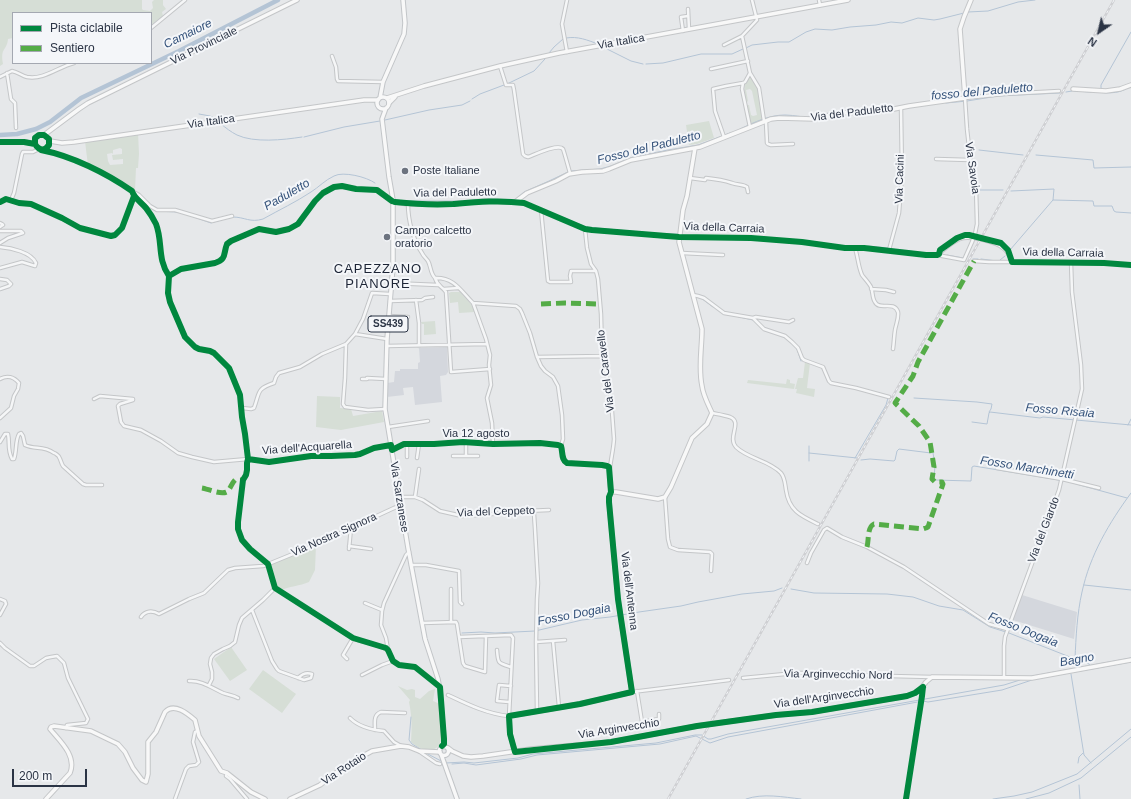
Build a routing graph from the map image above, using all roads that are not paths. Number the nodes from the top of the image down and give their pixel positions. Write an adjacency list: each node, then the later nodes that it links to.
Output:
1 (185, 0): 15 (street)
2 (297, 0): 47 (main road, Via Provinciale)
3 (403, 0): 29 (main road)
4 (567, 0): 20 (street)
5 (752, 0): 14 (street)
6 (819, 0): 10 (street)
7 (848, 0): 10 (main road, Via Italica)
8 (971, 0): 37 (main road)
9 (792, 5): 12 (street)
10 (820, 5): 12 (main road, Via Italica)
11 (688, 9): 13 (street)
12 (793, 10): 14 (main road, Via Italica)
13 (688, 16): 16 (street); 17 (street)
14 (756, 18): 16 (main road, Via Italica); 18 (street)
15 (152, 27)
16 (689, 30): 17 (main road, Via Italica)
17 (683, 31): 20 (main road, Via Italica)
18 (742, 36): 19 (street); 22 (street)
19 (724, 45)
20 (567, 52): 24 (main road, Via Italica)
21 (332, 56): 29 (street)
22 (748, 61): 25 (street); 27 (street)
23 (70, 64): 26 (street)
24 (500, 66): 35 (main road, Via Italica); 59 (street)
25 (711, 69)
26 (7, 73): 28 (street); 46 (street)
27 (750, 73): 30 (street); 44 (street)
28 (0, 76)
29 (383, 82): 33 (main road)
30 (743, 83): 45 (street); 49 (street)
31 (1131, 85): 32 (main road)
32 (1073, 89)
33 (381, 90): 36 (main road); 38 (main road)
34 (1059, 92): 37 (street)
35 (397, 95): 36 (main road, Via Italica); 39 (main road, Via Italica)
36 (386, 98): 38 (main road, Via Italica); 39 (main road)
37 (966, 100): 42 (main road, Via del Paduletto); 58 (street, Via Savoia)
38 (378, 101): 40 (main road, SS439); 52 (main road, Via Italica)
39 (389, 103): 41 (main road, SS439)
40 (380, 108): 41 (main road); 43 (main road, SS439)
41 (386, 108): 43 (main road, SS439)
42 (900, 108): 44 (main road, Via del Paduletto); 78 (street, Via Cacini)
43 (382, 117): 64 (main road, Via Sarzanese / SS439)
44 (764, 119): 45 (main road, Via del Paduletto); 53 (street)
45 (750, 125): 49 (main road, Via del Paduletto)
46 (16, 128)
47 (46, 136): 48 (main road); 52 (main road)
48 (35, 138): 51 (main road); 54 (main road)
49 (724, 138): 55 (main road, Via del Paduletto)
50 (0, 142): 51 (main road)
51 (24, 142): 54 (main road)
52 (49, 144): 54 (main road); 56 (street)
53 (793, 144)
54 (38, 148): 56 (street); 63 (street)
55 (695, 148): 59 (main road, Via del Paduletto); 60 (main road)
56 (53, 152): 62 (street)
57 (936, 159): 58 (street)
58 (970, 160): 82 (street, Via Savoia, bridge)
59 (569, 172): 65 (main road, Via del Paduletto)
60 (690, 178): 61 (street); 74 (main road)
61 (748, 192)
62 (133, 193): 63 (street); 69 (street); 89 (street)
63 (11, 200): 66 (street)
64 (393, 202): 67 (main road, Via del Paduletto); 89 (street); 93 (main road, Via Sarzanese / SS439)
65 (515, 202): 67 (main road, Via del Paduletto); 68 (street, Via della Carraia)
66 (0, 203)
67 (408, 204): 90 (street)
68 (541, 210): 72 (street, Via della Carraia); 88 (street)
69 (232, 216)
70 (0, 223): 71 (street)
71 (0, 227)
72 (585, 228): 74 (street, Via della Carraia); 88 (street, Via del Caravello)
73 (0, 231): 75 (street)
74 (680, 237): 77 (street, Via della Carraia); 79 (main road)
75 (0, 243)
76 (0, 248): 87 (street)
77 (854, 248): 78 (street, Via della Carraia); 100 (street)
78 (890, 250): 81 (street, Via della Carraia)
79 (682, 253): 80 (street); 104 (main road)
80 (723, 255)
81 (938, 255): 82 (street, Via della Carraia); 84 (street, Via della Carraia)
82 (964, 260)
83 (974, 261): 84 (street, Via della Carraia)
84 (1012, 262): 85 (street, Via della Carraia)
85 (1071, 262): 86 (street, Via della Carraia); 152 (street, Via del Giardo)
86 (1131, 265)
87 (0, 268)
88 (596, 270): 121 (street, Via del Caravello)
89 (169, 276): 129 (street)
90 (432, 276): 91 (street); 94 (street)
91 (435, 278): 95 (street); 97 (street)
92 (0, 279): 98 (street)
93 (391, 283): 94 (street); 103 (main road, Via Sarzanese / SS439)
94 (432, 285): 95 (street)
95 (438, 285): 99 (street)
96 (878, 287): 101 (street)
97 (458, 288): 99 (street); 108 (street)
98 (0, 289)
99 (444, 289): 119 (street)
100 (871, 289): 101 (street); 120 (street)
101 (877, 290): 102 (street)
102 (894, 292)
103 (390, 294): 107 (main road, Via Sarzanese / SS439); 113 (street)
104 (693, 295): 111 (street); 131 (main road)
105 (433, 297): 106 (street)
106 (416, 300): 107 (street); 118 (street)
107 (390, 301): 109 (main road, Via Sarzanese / SS439)
108 (473, 303): 116 (street); 122 (street)
109 (389, 316): 110 (street); 114 (main road, Via Sarzanese / SS439)
110 (408, 317)
111 (753, 318): 112 (street); 127 (street)
112 (793, 320)
113 (355, 334): 114 (street); 115 (street)
114 (387, 339): 117 (main road, Via Sarzanese / SS439)
115 (346, 344): 129 (street); 130 (street)
116 (488, 344): 119 (street); 123 (street)
117 (387, 346): 118 (street); 126 (main road, Via Sarzanese / SS439)
118 (419, 346): 119 (street)
119 (449, 346): 123 (street)
120 (893, 348)
121 (604, 356): 122 (street); 149 (street, Via del Caravello)
122 (537, 357): 141 (street)
123 (490, 369): 139 (street)
124 (0, 379): 132 (street)
125 (362, 379): 126 (street)
126 (386, 379): 130 (main road, Via Sarzanese / SS439)
127 (889, 397)
128 (94, 399): 148 (street, Via dell'Acquarella)
129 (242, 408): 148 (street)
130 (385, 408): 134 (main road, Via Sarzanese / SS439)
131 (712, 413): 158 (main road); 162 (street)
132 (0, 418)
133 (428, 421): 134 (street)
134 (388, 427): 140 (main road, Via Sarzanese / SS439)
135 (0, 442): 153 (street)
136 (466, 442): 138 (street, Via 12 agosto); 139 (street, Via 12 agosto); 145 (street)
137 (407, 444): 138 (street, Via 12 agosto); 142 (street, Via 12 agosto); 143 (street)
138 (419, 444): 147 (street)
139 (493, 444): 141 (street, Via 12 agosto)
140 (391, 445): 142 (main road, Via Sarzanese / SS439); 148 (street, Via dell'Acquarella)
141 (562, 446): 149 (street)
142 (392, 450): 156 (main road, Via Sarzanese / SS439)
143 (408, 456)
144 (453, 456): 145 (street)
145 (466, 456): 146 (street)
146 (478, 456)
147 (417, 458)
148 (248, 459)
149 (609, 467): 155 (street, Via del Caravello)
150 (419, 468): 157 (street)
151 (997, 468): 152 (street)
152 (1062, 480): 154 (street); 182 (street, Via del Giardo)
153 (102, 486)
154 (1099, 488)
155 (611, 492): 158 (main road); 208 (main road, Via dell'Antenna)
156 (399, 497): 157 (street, Via del Ceppeto); 159 (main road, Via Sarzanese / SS439)
157 (415, 497): 161 (street, Via del Ceppeto)
158 (665, 497): 170 (street)
159 (400, 506): 163 (street, Via Nostra Signora); 165 (main road, Via Sarzanese / SS439)
160 (549, 510): 161 (street, Via del Ceppeto)
161 (532, 511): 188 (street)
162 (818, 524)
163 (351, 528): 164 (street); 168 (street, Via Nostra Signora)
164 (371, 549)
165 (409, 552): 169 (main road, Via Sarzanese / SS439); 177 (street)
166 (258, 556): 168 (street)
167 (807, 563): 182 (street)
168 (268, 564): 171 (street); 179 (street, Via Nostra Signora)
169 (411, 565): 175 (street); 181 (main road, Via Sarzanese / SS439)
170 (711, 571)
171 (275, 588): 176 (street); 185 (street)
172 (451, 589): 180 (street)
173 (0, 599): 178 (street)
174 (365, 603): 177 (street)
175 (462, 604)
176 (252, 610): 199 (street); 203 (street)
177 (382, 610): 190 (street)
178 (0, 615)
179 (141, 617)
180 (452, 622): 181 (street); 184 (street)
181 (422, 623): 205 (main road, Via Sarzanese / SS439)
182 (1007, 631): 198 (street, Via del Giardo)
183 (486, 636): 184 (street); 184 (street); 195 (street)
184 (459, 637)
185 (353, 638): 190 (street); 192 (street)
186 (565, 640): 187 (street)
187 (553, 641): 188 (street); 212 (street)
188 (536, 642): 213 (street)
189 (0, 643): 219 (street)
190 (388, 650): 194 (street)
191 (497, 650): 195 (street)
192 (347, 659)
193 (1131, 660): 198 (main road)
194 (392, 662): 196 (street); 205 (street)
195 (511, 667): 204 (street)
196 (362, 675)
197 (932, 677): 198 (main road); 200 (street, Via Arginvecchio Nord); 206 (main road, Via dell'Arginvecchio)
198 (1004, 677)
199 (298, 678): 199 (street)
200 (743, 678)
201 (729, 680): 207 (street)
202 (189, 681): 203 (street)
203 (209, 686): 210 (street)
204 (511, 686): 211 (street); 211 (street)
205 (440, 687): 223 (main road, Via Sarzanese / SS439)
206 (923, 687): 218 (main road, Via dell'Arginvecchio); 238 (street)
207 (637, 691): 208 (street); 215 (street)
208 (632, 692): 212 (main road)
209 (448, 695): 216 (street)
210 (238, 698)
211 (509, 702): 216 (street)
212 (560, 707): 213 (main road)
213 (537, 711): 216 (main road)
214 (405, 713): 220 (street)
215 (659, 714)
216 (509, 716): 226 (main road)
217 (350, 718): 220 (street, Via Rotaio)
218 (725, 722): 226 (main road, Via Arginvecchio, bridge)
219 (66, 728): 221 (main road); 232 (main road)
220 (375, 730): 222 (street, Via Rotaio)
221 (197, 731): 231 (main road); 233 (street)
222 (401, 746): 224 (main road, Via Rotaio); 236 (main road, Via Rotaio)
223 (444, 747): 225 (main road); 227 (main road, SS439); 228 (main road); 229 (main road, SS439)
224 (421, 751): 225 (main road, Via Rotaio); 230 (street, Via Rotaio)
225 (431, 752): 227 (main road, Via Rotaio)
226 (515, 752): 228 (main road, Via Arginvecchio)
227 (440, 753): 229 (main road, Via Rotaio); 230 (main road)
228 (456, 753): 229 (main road, Via Rotaio)
229 (447, 754): 230 (main road, SS439)
230 (443, 763): 237 (main road)
231 (227, 773): 234 (street); 235 (main road)
232 (46, 799)
233 (175, 799)
234 (247, 799)
235 (265, 799)
236 (290, 799)
237 (457, 799)
238 (906, 799)

